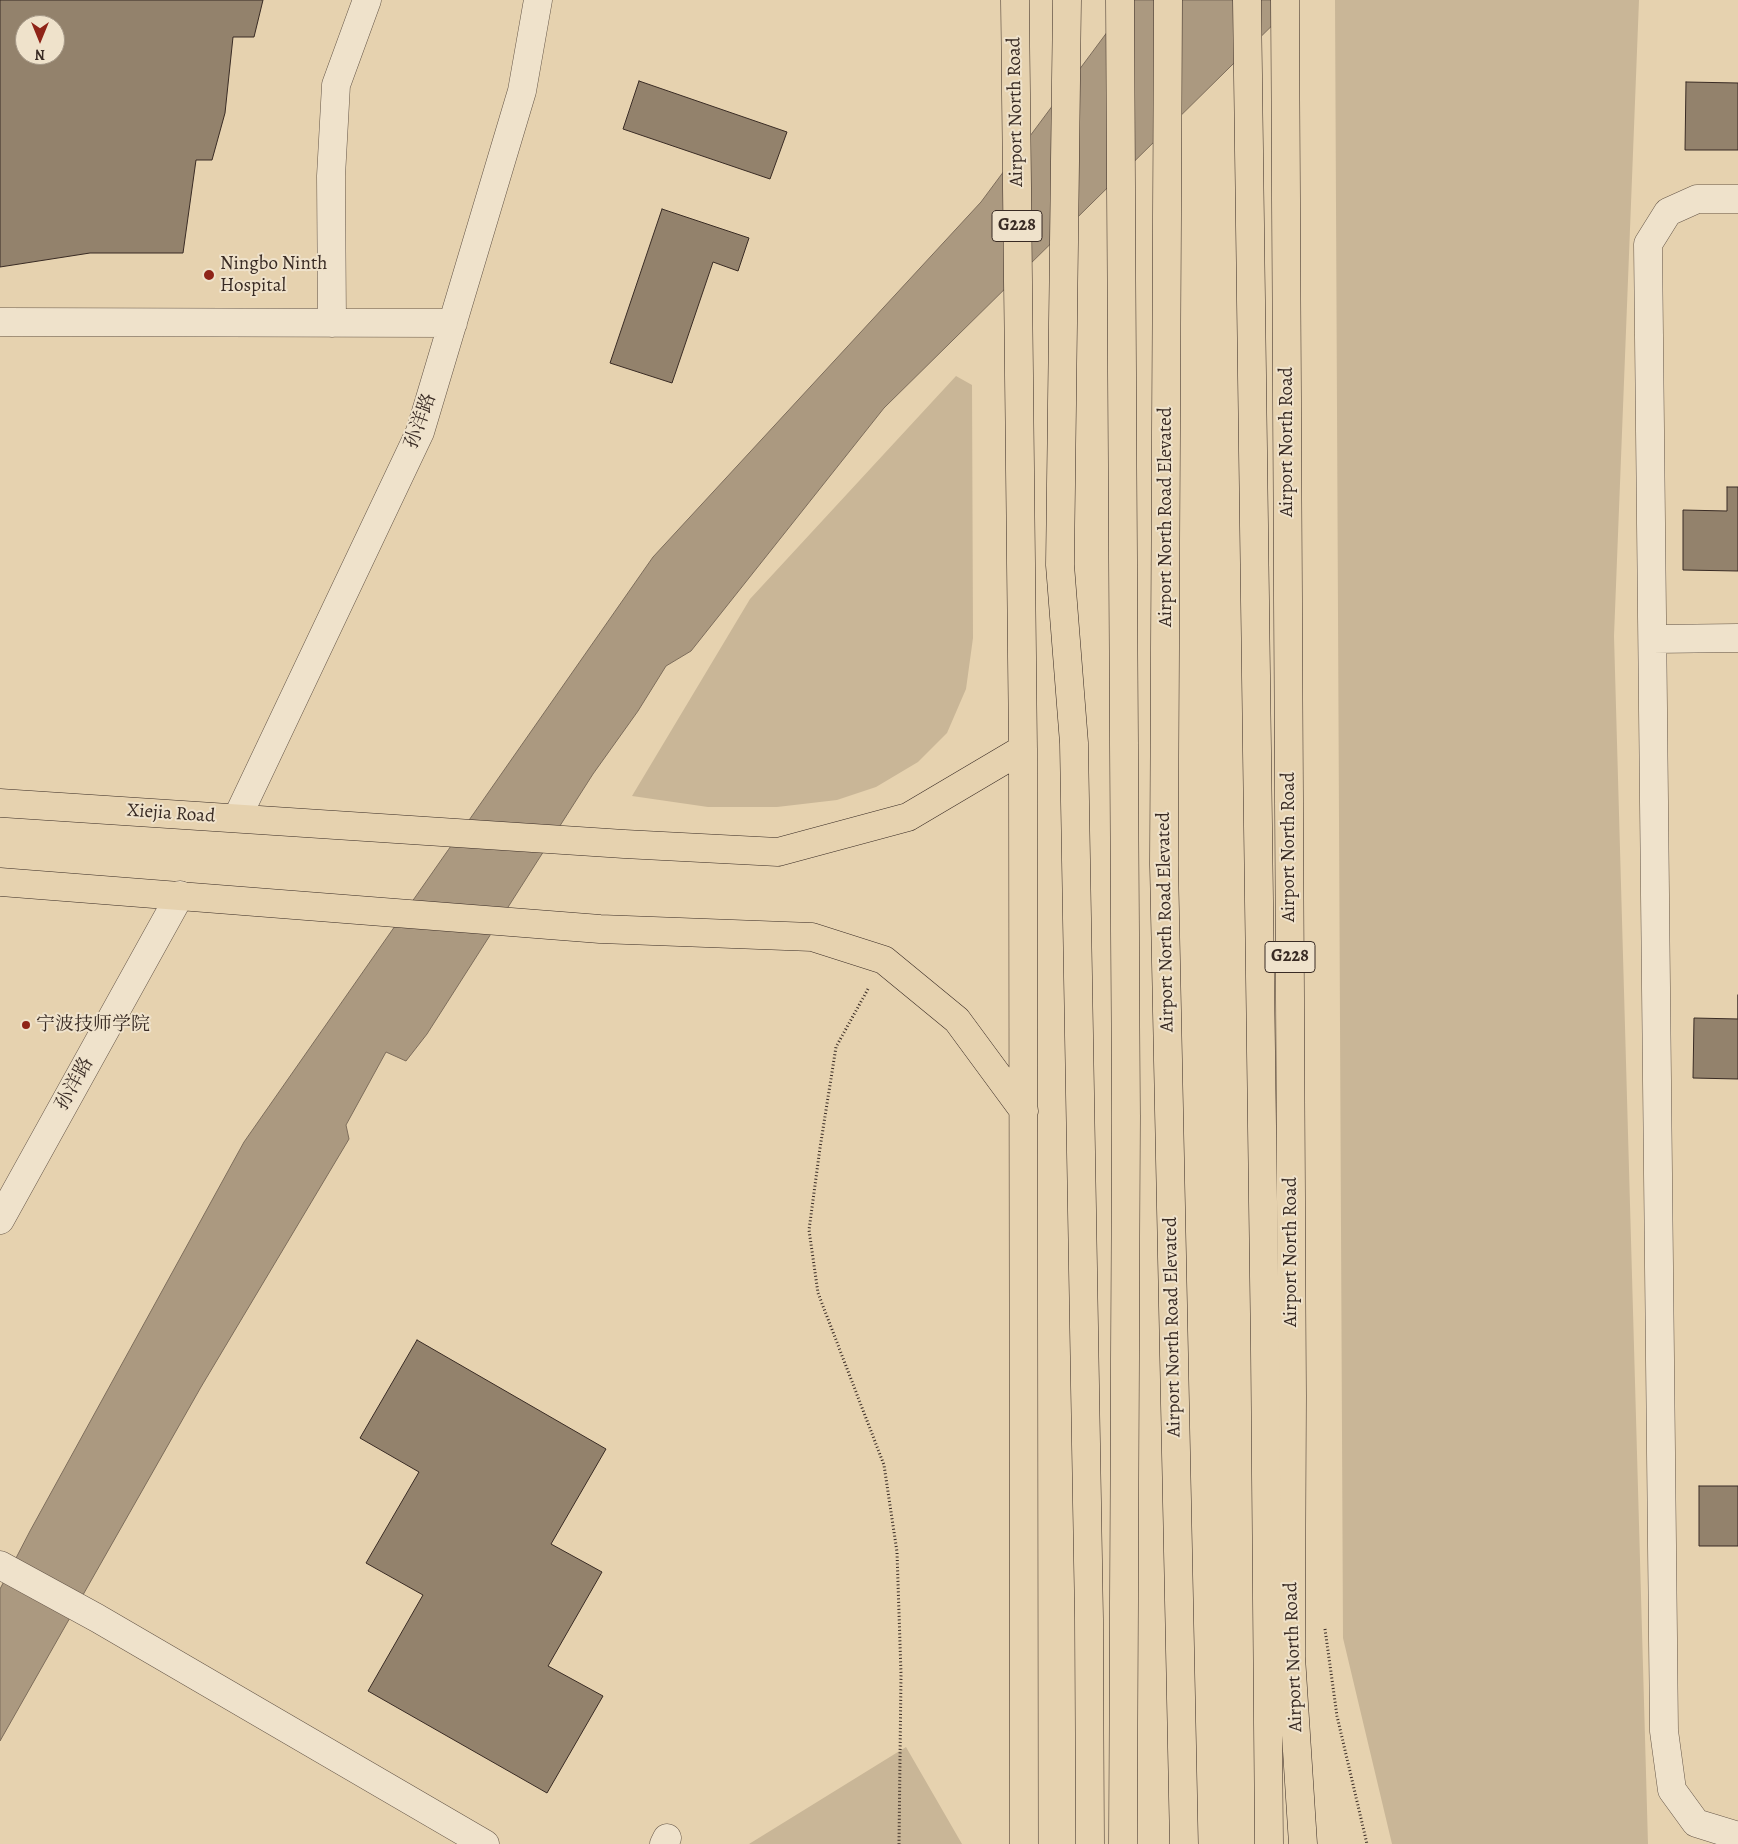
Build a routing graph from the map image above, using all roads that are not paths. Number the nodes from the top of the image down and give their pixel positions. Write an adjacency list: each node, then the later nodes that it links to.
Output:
1 (366, 0): 11 (street)
2 (538, 0): 12 (street, 孙洋路)
3 (1015, 0): 15 (main road, Airport North Road / G228)
4 (1067, 0): 26 (main road)
5 (1120, 0): 27 (main road)
6 (1168, 0): 28 (main road, Airport North Road Elevated)
7 (1247, 0): 29 (main road)
8 (1285, 0): 30 (main road, Airport North Road / G228)
9 (1738, 199): 13 (street)
10 (0, 322): 11 (street)
11 (332, 323): 12 (street)
12 (453, 323): 17 (street, 孙洋路)
13 (1653, 638): 14 (street); 23 (street)
14 (1738, 638)
15 (1022, 749): 17 (main road, Xiejia Road); 20 (main road, Airport North Road / G228)
16 (0, 802): 17 (main road, Xiejia Road)
17 (236, 818)
18 (0, 882): 19 (main road)
19 (180, 895): 20 (main road); 21 (street, 孙洋路)
20 (1024, 1111): 25 (main road, Airport North Road / G228)
21 (0, 1220)
22 (0, 1565): 24 (street)
23 (1738, 1836)
24 (485, 1844)
25 (1024, 1844)
26 (1090, 1844)
27 (1123, 1844)
28 (1184, 1844)
29 (1269, 1844)
30 (1303, 1844)

